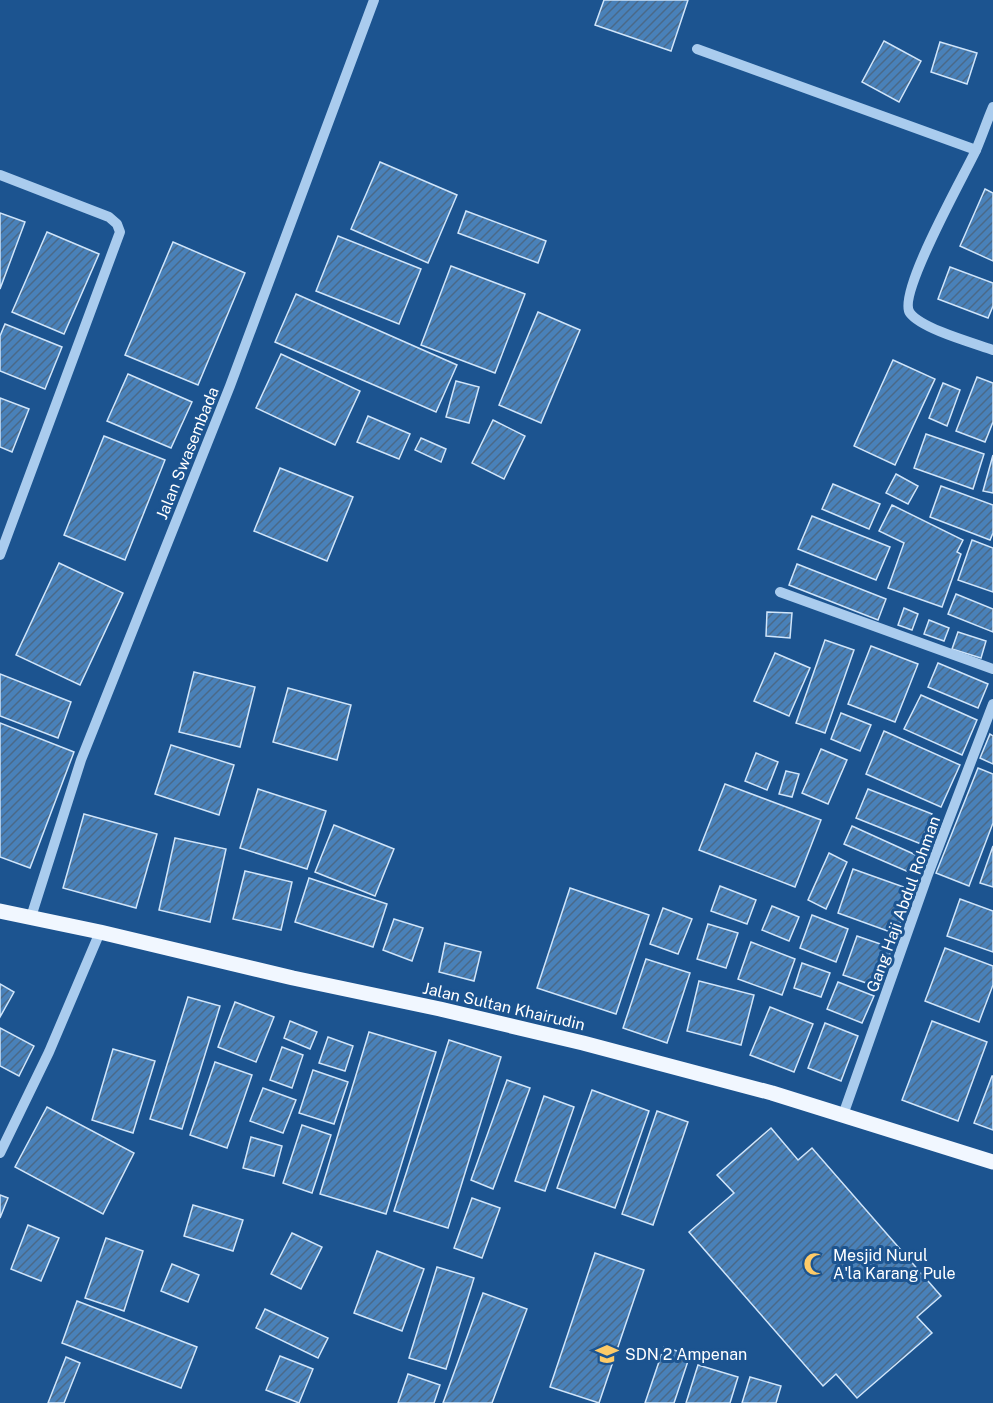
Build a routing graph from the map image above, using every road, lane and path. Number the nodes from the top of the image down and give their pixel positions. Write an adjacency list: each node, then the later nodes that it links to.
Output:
1 (374, 0): 13 (street, Jalan Swasembada)
2 (697, 49): 5 (street)
3 (993, 107): 4 (street)
4 (989, 131): 5 (street)
5 (976, 150): 7 (street)
6 (0, 175): 8 (street)
7 (993, 350)
8 (0, 555)
9 (780, 592): 10 (street)
10 (993, 669)
11 (993, 704): 15 (street, Gang Haji Abdul Rohman)
12 (0, 911): 13 (main road, Jalan Sultan Khairudin)
13 (31, 917): 14 (main road, Jalan Sultan Khairudin)
14 (99, 932): 15 (main road, Jalan Sultan Khairudin); 16 (street)
15 (843, 1115): 17 (main road, Jalan Sultan Khairudin)
16 (0, 1153)
17 (993, 1162)

